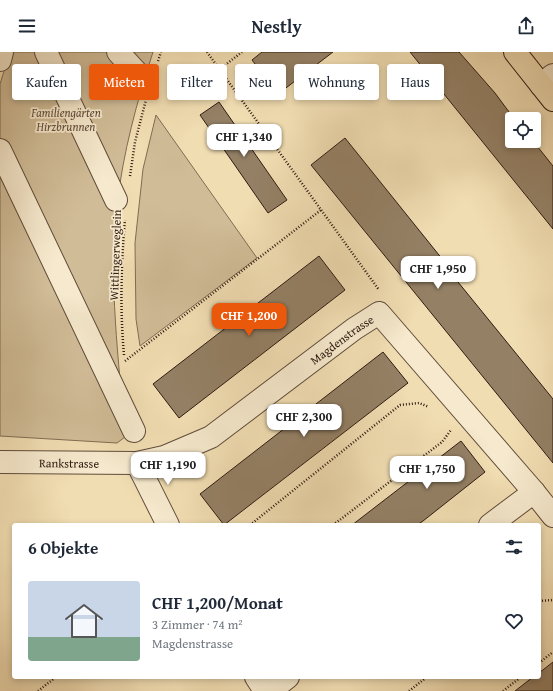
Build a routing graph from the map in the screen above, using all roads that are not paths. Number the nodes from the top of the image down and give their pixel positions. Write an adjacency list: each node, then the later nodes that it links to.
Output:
1 (2, 52): 5 (street)
2 (46, 52): 9 (street)
3 (118, 52): 6 (street)
4 (515, 52): 7 (main road)
5 (0, 60)
6 (133, 64)
7 (549, 87)
8 (0, 150): 10 (street)
9 (121, 207)
10 (134, 431)
11 (0, 462): 12 (street, Rankstrasse)
12 (137, 463): 13 (street, Magdenstrasse); 15 (street)
13 (534, 492): 14 (street, Magdenstrasse); 16 (street)
14 (553, 516)
15 (167, 523)
16 (493, 523)
17 (257, 679): 19 (street)
18 (285, 679): 20 (street)
19 (265, 691)
20 (270, 691)

